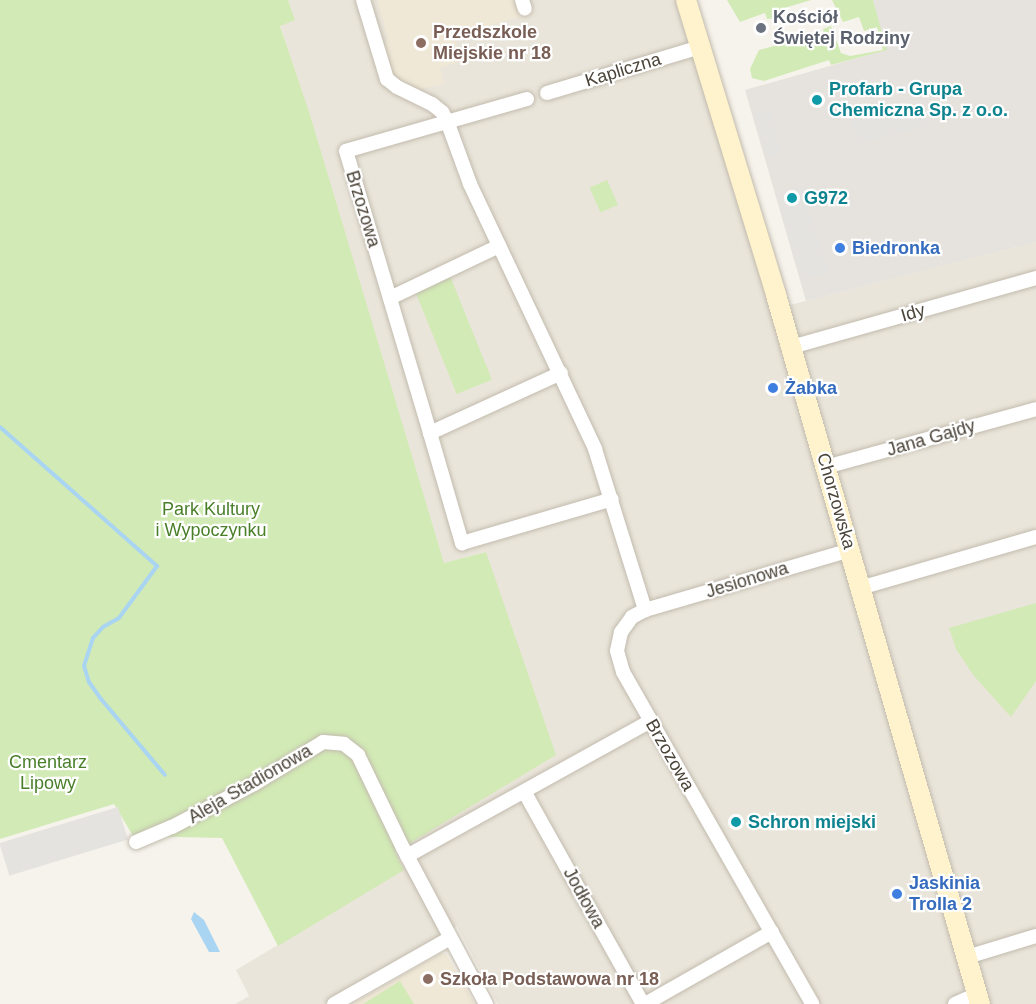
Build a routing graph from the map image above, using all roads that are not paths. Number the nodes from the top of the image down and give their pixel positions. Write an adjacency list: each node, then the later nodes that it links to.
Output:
1 (363, 0): 6 (street)
2 (686, 0): 3 (main road, Chorzowska)
3 (700, 46): 4 (street, Kapliczna); 10 (main road, Chorzowska)
4 (547, 93)
5 (527, 99): 6 (street)
6 (447, 121): 7 (street); 9 (street, Brzozowa)
7 (500, 246): 9 (street); 11 (street)
8 (1036, 278): 10 (street, Idy)
9 (390, 298): 13 (street, Brzozowa)
10 (791, 347): 14 (main road, Chorzowska)
11 (561, 373): 13 (street); 15 (street)
12 (1036, 409): 14 (street, Jana Gajdy)
13 (430, 433): 15 (street, Brzozowa)
14 (826, 467): 17 (main road, Chorzowska)
15 (612, 499): 19 (street)
16 (1036, 537): 18 (street)
17 (850, 550): 18 (main road, Chorzowska); 19 (street, Jesionowa)
18 (860, 588): 27 (main road, Chorzowska)
19 (645, 610): 20 (street, Brzozowa)
20 (651, 721): 21 (street); 24 (street, Brzozowa)
21 (525, 793): 23 (street); 31 (street, Jodłowa)
22 (136, 842): 23 (street, Aleja Stadionowa)
23 (407, 856): 26 (street)
24 (772, 932): 31 (street, Jodłowa); 32 (street, Brzozowa)
25 (1036, 936): 27 (street)
26 (450, 938): 29 (street); 30 (street)
27 (967, 957): 28 (main road, Chorzowska)
28 (979, 999): 33 (street)
29 (334, 1004)
30 (486, 1004)
31 (644, 1004)
32 (812, 1004)
33 (955, 1004)

